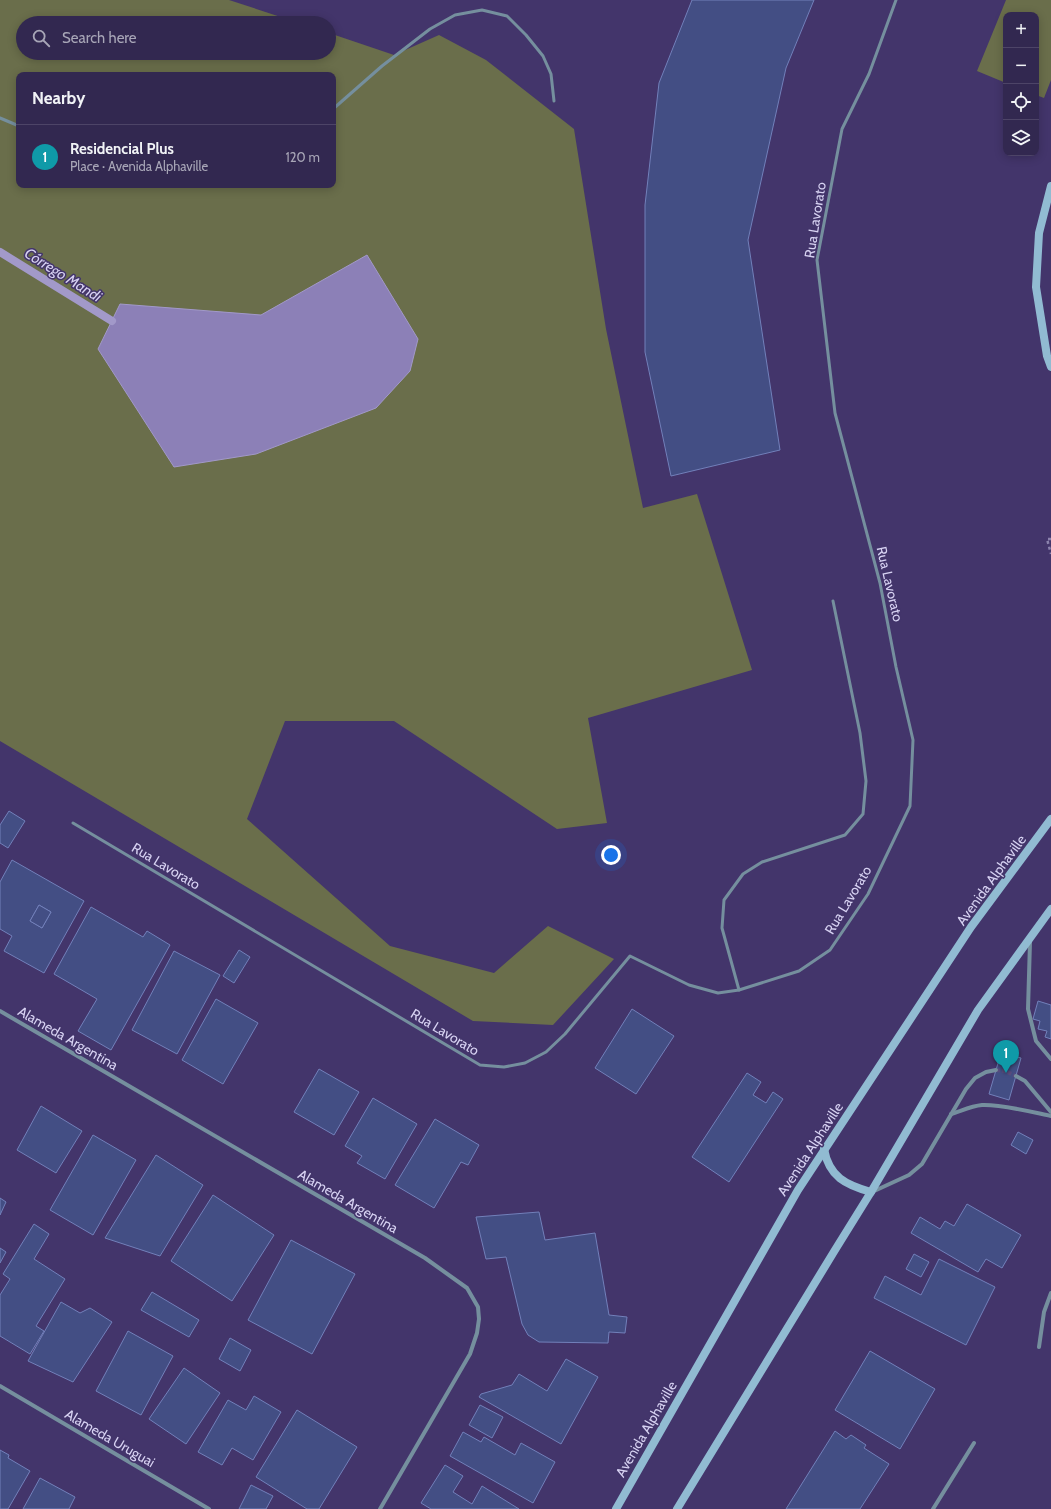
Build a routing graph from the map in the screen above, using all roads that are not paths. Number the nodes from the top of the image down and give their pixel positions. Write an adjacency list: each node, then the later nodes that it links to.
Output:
1 (896, 0): 13 (lane, Rua Lavorato)
2 (554, 101): 3 (lane)
3 (336, 106)
4 (0, 118): 5 (lane)
5 (16, 125)
6 (1051, 186): 7 (main road)
7 (1051, 367)
8 (833, 601): 13 (lane)
9 (1051, 819): 21 (main road, Avenida Alphaville)
10 (72, 823): 13 (lane, Rua Lavorato)
11 (1051, 909): 12 (main road)
12 (1030, 937): 15 (street); 22 (main road)
13 (739, 990)
14 (0, 1011): 28 (street, Alameda Argentina)
15 (1051, 1059)
16 (996, 1070): 19 (street)
17 (1016, 1076): 18 (street)
18 (1051, 1112)
19 (951, 1114): 20 (street); 22 (street)
20 (1051, 1116)
21 (824, 1149): 22 (main road); 29 (main road, Avenida Alphaville)
22 (871, 1192): 30 (main road)
23 (1051, 1293): 24 (street)
24 (1039, 1347)
25 (0, 1386): 27 (street, Alameda Uruguai)
26 (974, 1443): 31 (street)
27 (209, 1509)
28 (380, 1509)
29 (616, 1509)
30 (677, 1509)
31 (933, 1509)

